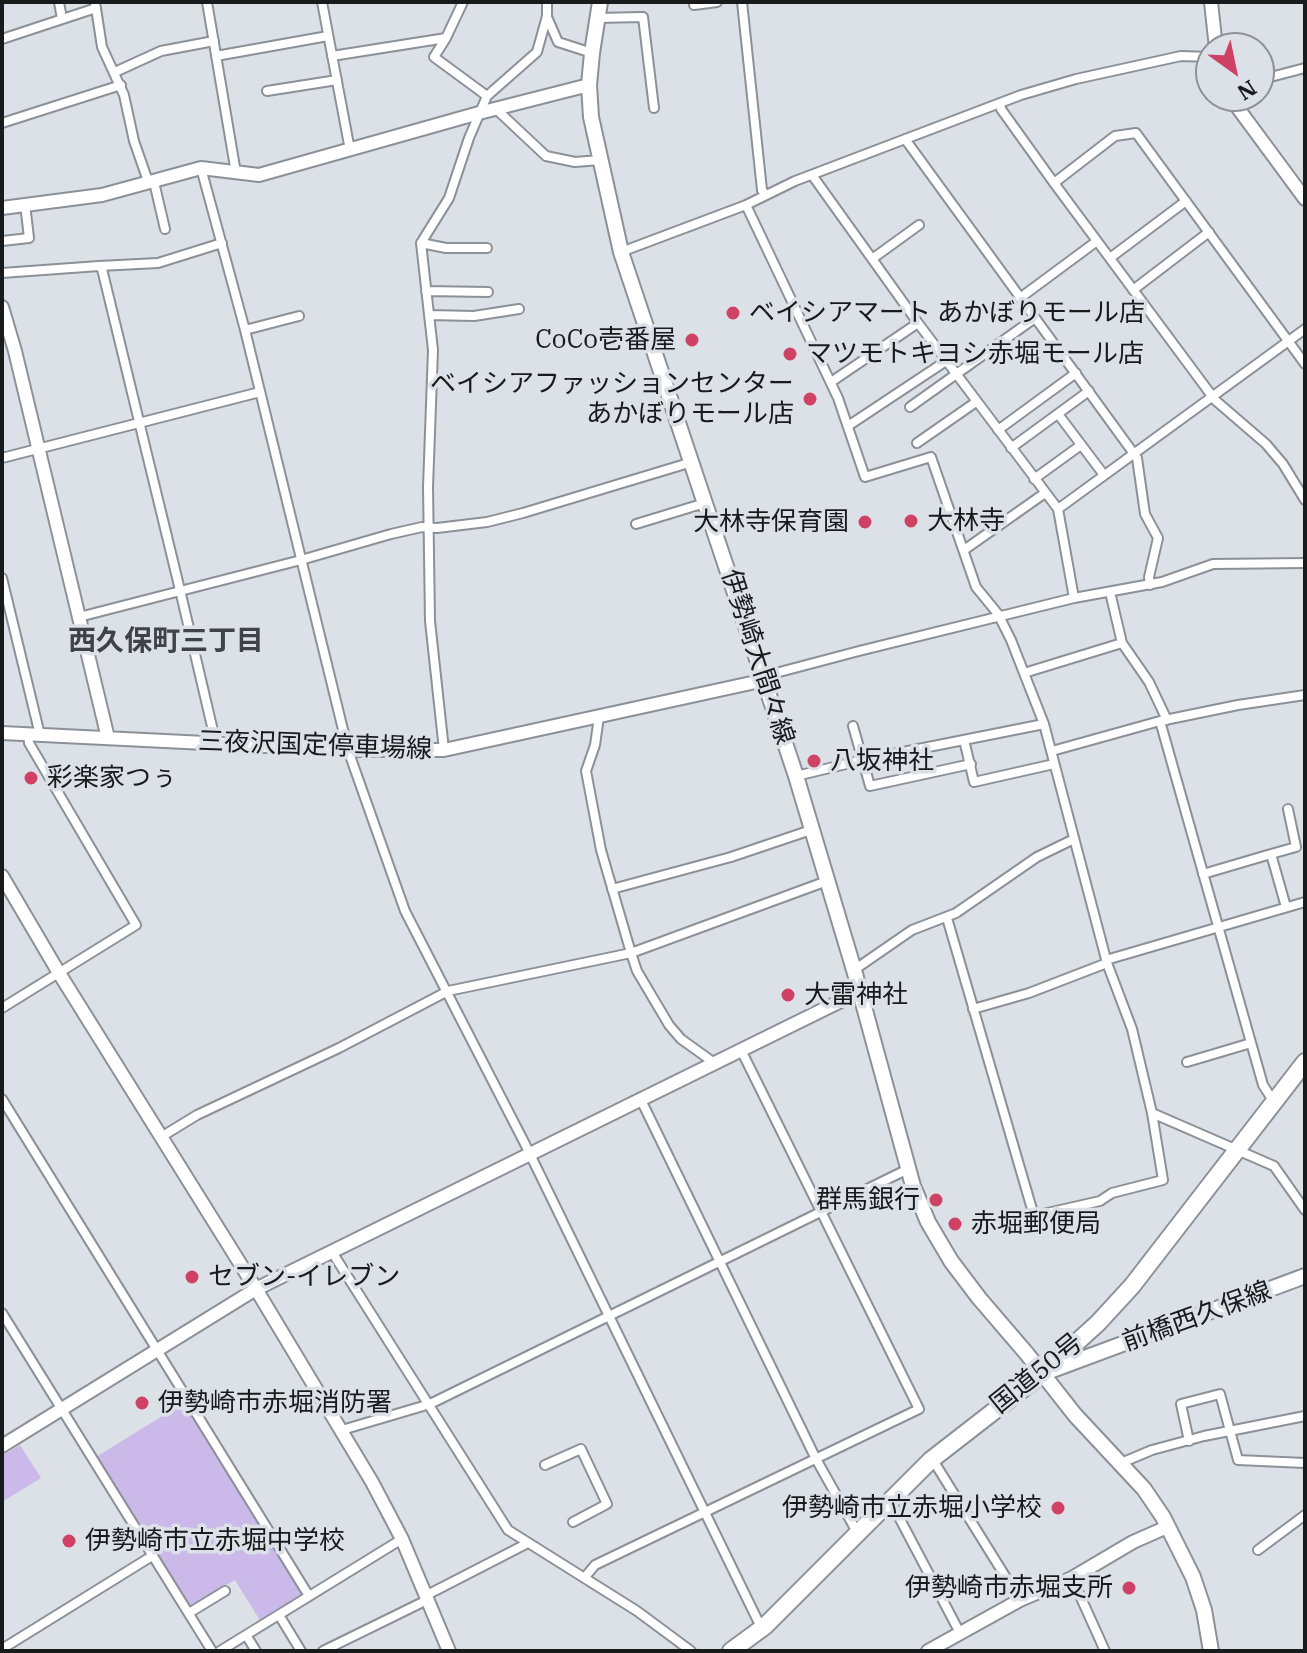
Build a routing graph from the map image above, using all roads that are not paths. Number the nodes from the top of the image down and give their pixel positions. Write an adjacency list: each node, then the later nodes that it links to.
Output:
1 (59, 2): 14 (street)
2 (207, 2): 19 (street)
3 (322, 2): 16 (street)
4 (463, 2): 17 (street)
5 (547, 2): 12 (street)
6 (600, 2): 13 (main road, 伊勢崎大間々線)
7 (717, 2): 11 (street)
8 (742, 2): 46 (street)
9 (1211, 2): 15 (street)
10 (95, 5): 14 (street); 25 (street)
11 (694, 5)
12 (547, 16): 20 (street); 31 (street)
13 (597, 18): 20 (main road, 伊勢崎大間々線); 34 (street)
14 (62, 19): 18 (street)
15 (1214, 32)
16 (328, 36): 21 (street); 22 (street)
17 (446, 38): 22 (street); 31 (street)
18 (2, 39)
19 (214, 41): 21 (street); 25 (street)
20 (592, 53): 29 (main road, 伊勢崎大間々線)
21 (216, 56): 42 (street)
22 (332, 56): 27 (street)
23 (1195, 56): 32 (street)
24 (1305, 68): 26 (street)
25 (115, 72): 28 (street)
26 (1275, 76)
27 (337, 80): 30 (street); 39 (street)
28 (121, 85): 37 (street); 44 (street)
29 (589, 85): 33 (street); 40 (main road, 伊勢崎大間々線)
30 (267, 91)
31 (487, 96): 36 (street)
32 (1000, 103): 38 (street); 45 (street)
33 (496, 108): 36 (street); 40 (street)
34 (654, 108)
35 (1241, 112): 47 (street)
36 (479, 113): 39 (street); 58 (street)
37 (2, 123)
38 (905, 139): 43 (street); 68 (street)
39 (350, 150): 42 (street)
40 (600, 160): 60 (main road, 伊勢崎大間々線)
41 (201, 168): 42 (street); 44 (street); 57 (street)
42 (236, 174)
43 (812, 175): 46 (street); 62 (street)
44 (151, 183): 49 (street); 53 (street)
45 (1054, 183): 48 (street); 56 (street)
46 (765, 194): 50 (street)
47 (1305, 199)
48 (1186, 201): 54 (street); 61 (street)
49 (25, 204): 51 (street); 55 (street)
50 (746, 205): 60 (street); 83 (street)
51 (2, 208)
52 (919, 225): 62 (street)
53 (165, 229)
54 (1209, 232): 65 (street); 78 (street)
55 (2, 241)
56 (1097, 241): 61 (street); 68 (street)
57 (222, 243): 63 (street); 76 (street)
58 (421, 243): 59 (street); 66 (street)
59 (487, 248)
60 (621, 252): 99 (main road, 伊勢崎大間々線)
61 (1110, 258): 65 (street)
62 (872, 259): 74 (street)
63 (99, 266): 64 (street); 90 (street)
64 (2, 273)
65 (1133, 290): 86 (street)
66 (426, 291): 67 (street); 71 (street)
67 (488, 292)
68 (1020, 298): 73 (street)
69 (2, 307): 77 (street)
70 (519, 309): 71 (street)
71 (429, 315): 107 (street)
72 (299, 316): 76 (street)
73 (1035, 318): 81 (street); 82 (street)
74 (918, 323): 79 (street); 83 (street)
75 (1305, 329): 78 (street)
76 (245, 330): 85 (street)
77 (7, 341): 96 (street)
78 (1289, 341): 80 (street); 86 (street)
79 (946, 361): 82 (street); 91 (street)
80 (1305, 364)
81 (1076, 373): 84 (street); 92 (street)
82 (956, 374): 87 (street); 88 (street)
83 (831, 382): 91 (street)
84 (1089, 391): 89 (street); 97 (street)
85 (260, 392): 90 (street); 109 (street)
86 (1212, 396): 97 (street); 103 (street)
87 (976, 402): 92 (street); 93 (street)
88 (910, 407)
89 (1058, 414): 94 (street); 95 (street)
90 (139, 423): 96 (street); 113 (street)
91 (848, 426): 108 (street)
92 (998, 430): 95 (street)
93 (917, 443)
94 (1081, 445): 100 (street); 101 (street)
95 (1011, 448): 101 (street)
96 (38, 449): 98 (street); 116 (street)
97 (1134, 453): 100 (street); 112 (street)
98 (2, 458)
99 (692, 462): 104 (main road, 伊勢崎大間々線); 107 (street)
100 (1104, 475): 105 (street)
101 (1034, 479): 102 (street)
102 (1045, 493): 105 (street); 108 (street)
103 (1305, 500)
104 (705, 503): 106 (street); 120 (main road, 伊勢崎大間々線)
105 (1058, 509): 115 (street)
106 (636, 524)
107 (429, 528): 109 (street); 132 (street)
108 (964, 550): 117 (street)
109 (301, 560): 113 (street); 131 (street)
110 (1305, 563): 112 (street)
111 (2, 578): 127 (street)
112 (1150, 585): 114 (street)
113 (180, 590): 116 (street); 130 (street)
114 (1110, 592): 115 (street); 118 (street)
115 (1074, 598): 117 (street)
116 (79, 617): 128 (street)
117 (1000, 618): 119 (street); 120 (street)
118 (1122, 643): 119 (street); 123 (street)
119 (1024, 673): 124 (street)
120 (765, 680): 122 (street, 三夜沢国定停車場線); 137 (main road, 伊勢崎大間々線)
121 (1305, 695): 123 (street)
122 (599, 717): 132 (street, 三夜沢国定停車場線); 145 (street)
123 (1163, 721): 133 (street); 142 (street)
124 (1044, 724): 129 (street); 133 (street)
125 (853, 726): 134 (street)
126 (2, 733): 127 (street, 三夜沢国定停車場線)
127 (34, 734): 128 (street, 三夜沢国定停車場線); 153 (street)
128 (108, 738): 130 (street, 三夜沢国定停車場線)
129 (964, 740): 134 (street); 135 (street)
130 (214, 743): 131 (street, 三夜沢国定停車場線)
131 (348, 750): 132 (street, 三夜沢国定停車場線); 154 (street)
132 (444, 750)
133 (1052, 751): 136 (street)
134 (863, 760): 135 (street); 137 (street)
135 (971, 764): 136 (street)
136 (1054, 764): 140 (street)
137 (796, 776): 139 (main road, 伊勢崎大間々線)
138 (1288, 809): 141 (street)
139 (811, 830): 144 (main road, 伊勢崎大間々線); 145 (street)
140 (1074, 839): 148 (street); 151 (street)
141 (1271, 854): 142 (street); 147 (street)
142 (1203, 874): 149 (street)
143 (2, 876): 153 (street)
144 (827, 881): 150 (street); 152 (main road, 伊勢崎大間々線)
145 (612, 889): 150 (street)
146 (1305, 902): 147 (street)
147 (1286, 907): 149 (street)
148 (947, 918): 152 (street); 157 (street)
149 (1218, 926): 151 (street); 158 (street)
150 (631, 953): 154 (street); 160 (street)
151 (1106, 961): 157 (street); 166 (street)
152 (854, 970): 155 (main road, 伊勢崎大間々線)
153 (59, 973): 156 (street); 167 (street)
154 (448, 991): 167 (street); 169 (street)
155 (859, 992): 159 (street); 170 (main road, 伊勢崎大間々線)
156 (2, 1008)
157 (973, 1009): 166 (street)
158 (1251, 1043): 161 (street); 165 (street)
159 (741, 1050): 160 (street); 172 (street)
160 (713, 1062): 163 (street)
161 (1187, 1062)
162 (1305, 1062): 165 (highway, 国道50号)
163 (640, 1098): 169 (street); 174 (street)
164 (2, 1099): 179 (street)
165 (1274, 1102): 168 (highway, 国道50号)
166 (1152, 1113): 168 (street)
167 (161, 1137): 176 (street)
168 (1237, 1149): 171 (street); 180 (highway, 国道50号)
169 (529, 1153): 173 (street); 178 (street)
170 (908, 1169): 172 (street); 180 (main road, 伊勢崎大間々線)
171 (1305, 1210)
172 (821, 1212): 174 (street); 188 (street)
173 (332, 1252): 176 (street); 181 (street)
174 (721, 1261): 178 (street); 188 (street)
175 (1305, 1276): 180 (main road, 前橋西久保線)
176 (256, 1289): 179 (street); 184 (street)
177 (2, 1313): 182 (street)
178 (609, 1316): 181 (street); 194 (street)
179 (157, 1349): 182 (street); 206 (street)
180 (1043, 1373): 189 (main road, 伊勢崎大間々線); 198 (highway, 国道50号)
181 (430, 1404): 184 (street); 200 (street)
182 (62, 1409): 187 (street); 202 (street)
183 (1305, 1416): 185 (street)
184 (342, 1430): 199 (street)
185 (1231, 1430): 186 (street); 186 (street); 190 (street)
186 (1189, 1441): 189 (street)
187 (2, 1446)
188 (816, 1459): 194 (street); 198 (street)
189 (1121, 1463): 197 (main road, 伊勢崎大間々線)
190 (1305, 1463)
191 (545, 1465): 196 (street)
192 (936, 1465): 208 (street)
193 (892, 1504): 212 (street)
194 (706, 1513): 203 (street); 211 (street)
195 (1305, 1515): 201 (street)
196 (573, 1522)
197 (1167, 1527): 204 (street); 225 (main road, 伊勢崎大間々線)
198 (857, 1532): 211 (highway, 国道50号)
199 (402, 1539): 206 (street); 207 (street)
200 (528, 1543): 203 (street); 207 (street)
201 (1258, 1550)
202 (152, 1556): 209 (street); 214 (street)
203 (585, 1577): 221 (street)
204 (1072, 1578): 208 (street); 224 (street)
205 (225, 1591): 209 (street)
206 (309, 1596): 210 (street)
207 (428, 1597): 219 (street); 220 (street)
208 (1020, 1600): 212 (street)
209 (189, 1613): 215 (street)
210 (279, 1615): 213 (street); 218 (street)
211 (765, 1626): 222 (highway, 国道50号)
212 (960, 1633): 223 (street)
213 (246, 1635): 216 (street); 217 (street)
214 (2, 1649)
215 (212, 1651)
216 (220, 1651)
217 (256, 1651)
218 (301, 1651)
219 (323, 1651)
220 (449, 1651)
221 (691, 1651)
222 (731, 1651)
223 (928, 1651)
224 (1105, 1651)
225 (1211, 1651)

